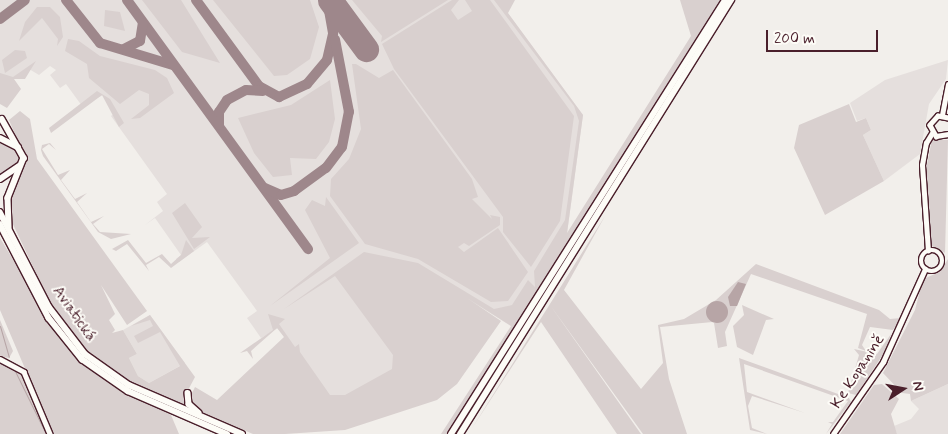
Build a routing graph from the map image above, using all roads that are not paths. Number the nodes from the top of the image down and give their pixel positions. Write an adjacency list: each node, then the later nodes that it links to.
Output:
1 (725, 0): 25 (highway)
2 (731, 0): 26 (highway)
3 (948, 85): 4 (street, Ke Kopanině)
4 (942, 115): 5 (street); 7 (street, Ke Kopanině)
5 (948, 118)
6 (1, 121): 10 (main road); 14 (main road)
7 (932, 134): 8 (street); 16 (street, Ke Kopanině)
8 (948, 134)
9 (0, 138): 10 (main road)
10 (18, 147): 11 (main road)
11 (0, 179)
12 (0, 212): 14 (main road, Aviatická)
13 (0, 224): 18 (main road, Aviatická)
14 (10, 231): 21 (main road, Aviatická)
15 (0, 235): 18 (main road)
16 (928, 251): 17 (street, Ke Kopanině); 17 (street)
17 (925, 269): 27 (street, Ke Kopanině)
18 (27, 278): 23 (main road, Aviatická)
19 (0, 359): 22 (street)
20 (188, 393): 21 (main road)
21 (204, 418): 24 (main road, Aviatická)
22 (50, 434)
23 (227, 434)
24 (242, 434)
25 (452, 434)
26 (462, 434)
27 (833, 434)

